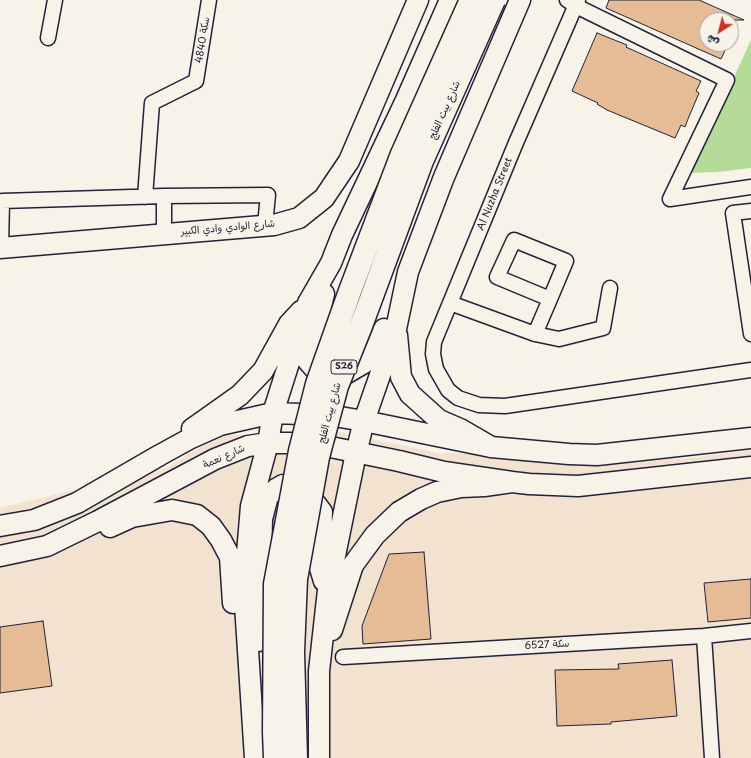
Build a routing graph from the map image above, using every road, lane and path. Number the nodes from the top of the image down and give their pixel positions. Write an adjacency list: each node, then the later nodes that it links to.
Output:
1 (55, 0): 10 (street)
2 (210, 0): 13 (street, سكة 4840)
3 (418, 0): 15 (street, شارع الوادي وادي الكبير)
4 (450, 0): 18 (street)
5 (471, 0): 48 (main road, شارع بيت الفلج / S26, bridge)
6 (494, 0): 49 (main road, شارع بيت الفلج / S26, bridge)
7 (530, 0): 9 (street)
8 (574, 2): 11 (street); 23 (street, Al Nuzha Street)
9 (517, 7): 19 (street)
10 (48, 38)
11 (751, 187)
12 (164, 196): 13 (street); 15 (street); 16 (street)
13 (145, 197): 17 (street)
14 (751, 211): 26 (street)
15 (265, 225): 16 (street, شارع الوادي وادي الكبير)
16 (164, 234): 17 (street, شارع الوادي وادي الكبير)
17 (1, 247)
18 (331, 263): 19 (street); 22 (street)
19 (408, 272): 24 (street)
20 (610, 288): 25 (street)
21 (550, 299): 21 (street); 25 (street)
22 (308, 303): 28 (street); 34 (street)
23 (450, 303): 25 (street); 27 (street, Al Nuzha Street)
24 (396, 329): 29 (street); 32 (street)
25 (534, 334)
26 (751, 334)
27 (751, 370)
28 (273, 413): 29 (street); 31 (street); 34 (street)
29 (364, 420): 32 (street); 33 (street)
30 (751, 438): 32 (street)
31 (268, 443): 33 (street, شارع نعمة); 38 (street, شارع نعمة); 43 (street)
32 (491, 447)
33 (356, 453): 36 (street, شارع نعمة); 40 (street)
34 (160, 455): 37 (street)
35 (751, 468): 36 (street)
36 (512, 482): 45 (street)
37 (0, 526)
38 (47, 546): 39 (street, شارع نعمة); 43 (street)
39 (0, 556)
40 (328, 590): 45 (street); 46 (street)
41 (751, 631): 42 (street, سكة 6527)
42 (704, 636): 44 (street, سكة 6527); 51 (street)
43 (247, 645): 46 (street)
44 (343, 657)
45 (319, 671): 50 (street)
46 (252, 704): 47 (street)
47 (255, 758)
48 (275, 758)
49 (296, 758)
50 (320, 758)
51 (712, 758)

